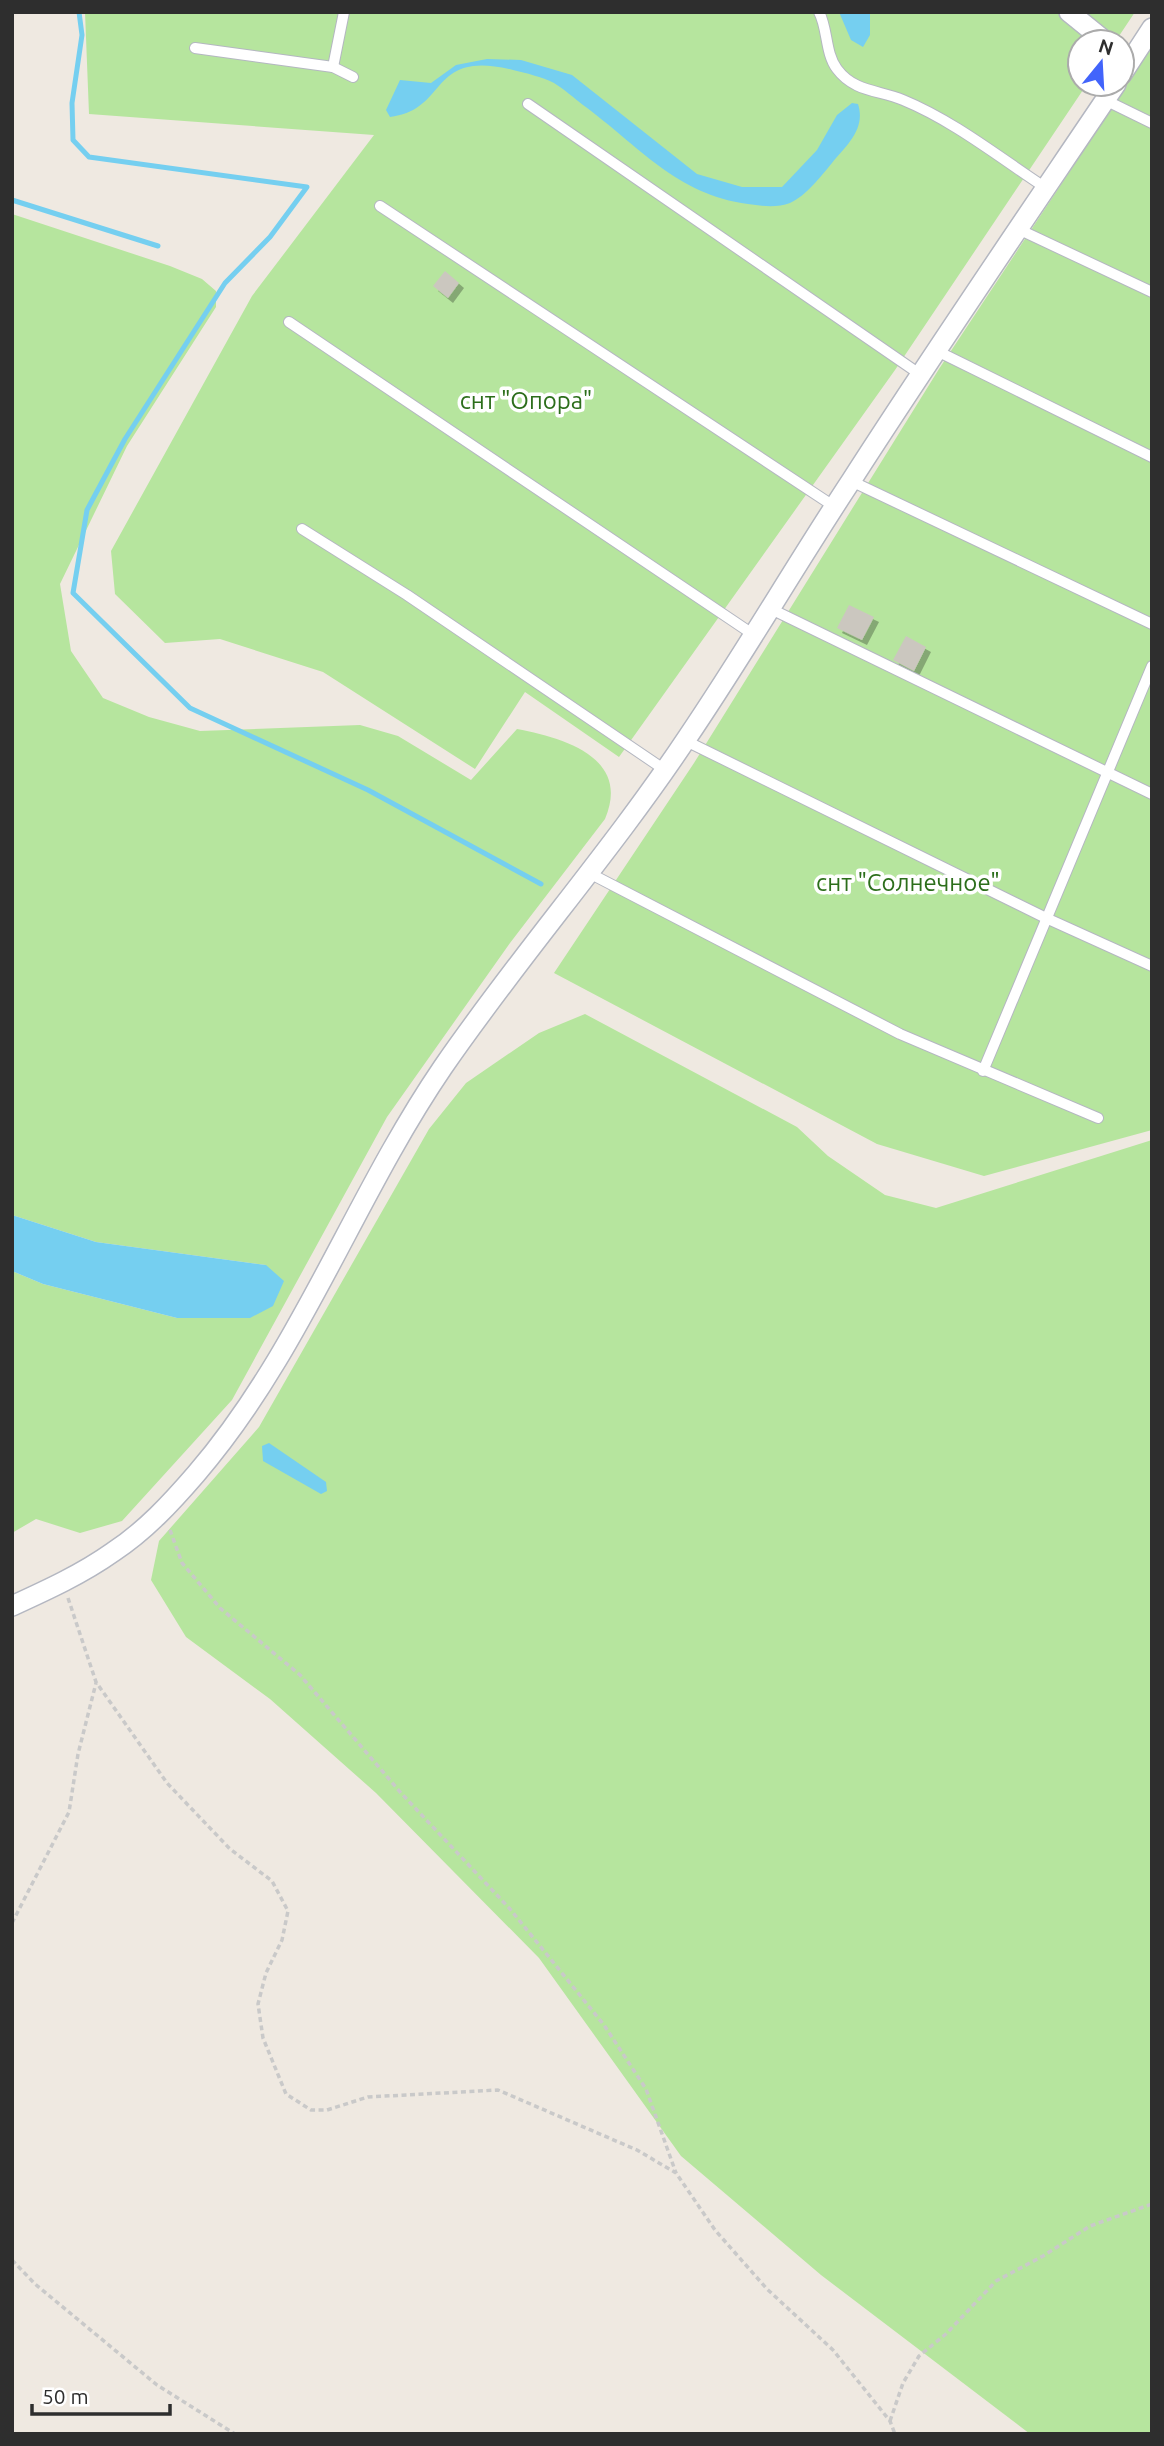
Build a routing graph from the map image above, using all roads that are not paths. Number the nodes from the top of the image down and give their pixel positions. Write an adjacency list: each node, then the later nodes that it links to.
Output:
1 (344, 12): 8 (lane)
2 (819, 12): 14 (lane)
3 (1069, 12): 4 (street)
4 (1089, 28)
5 (1152, 28): 7 (street)
6 (195, 48): 8 (lane)
7 (1136, 49)
8 (333, 67): 9 (lane)
9 (353, 77)
10 (1106, 98): 14 (street)
11 (1118, 98): 13 (lane)
12 (528, 104): 20 (lane)
13 (1152, 122)
14 (1046, 188): 16 (street)
15 (380, 206): 23 (lane)
16 (1018, 229): 17 (lane); 19 (street)
17 (1152, 292)
18 (289, 322): 27 (lane)
19 (937, 351): 20 (street); 21 (lane)
20 (921, 376): 22 (street)
21 (1152, 457)
22 (850, 481): 23 (street); 26 (lane)
23 (835, 507): 25 (street)
24 (302, 529): 30 (lane)
25 (771, 609): 27 (street); 31 (lane)
26 (1152, 624)
27 (754, 635): 29 (street)
28 (1152, 666): 31 (lane)
29 (686, 741): 30 (street); 34 (lane)
30 (665, 770): 33 (street)
31 (1106, 772): 32 (lane); 34 (lane)
32 (1152, 794)
33 (591, 874): 36 (lane); 38 (street)
34 (1046, 918): 35 (lane); 36 (lane)
35 (1152, 966)
36 (983, 1071): 37 (lane)
37 (1098, 1118)
38 (12, 1606)

